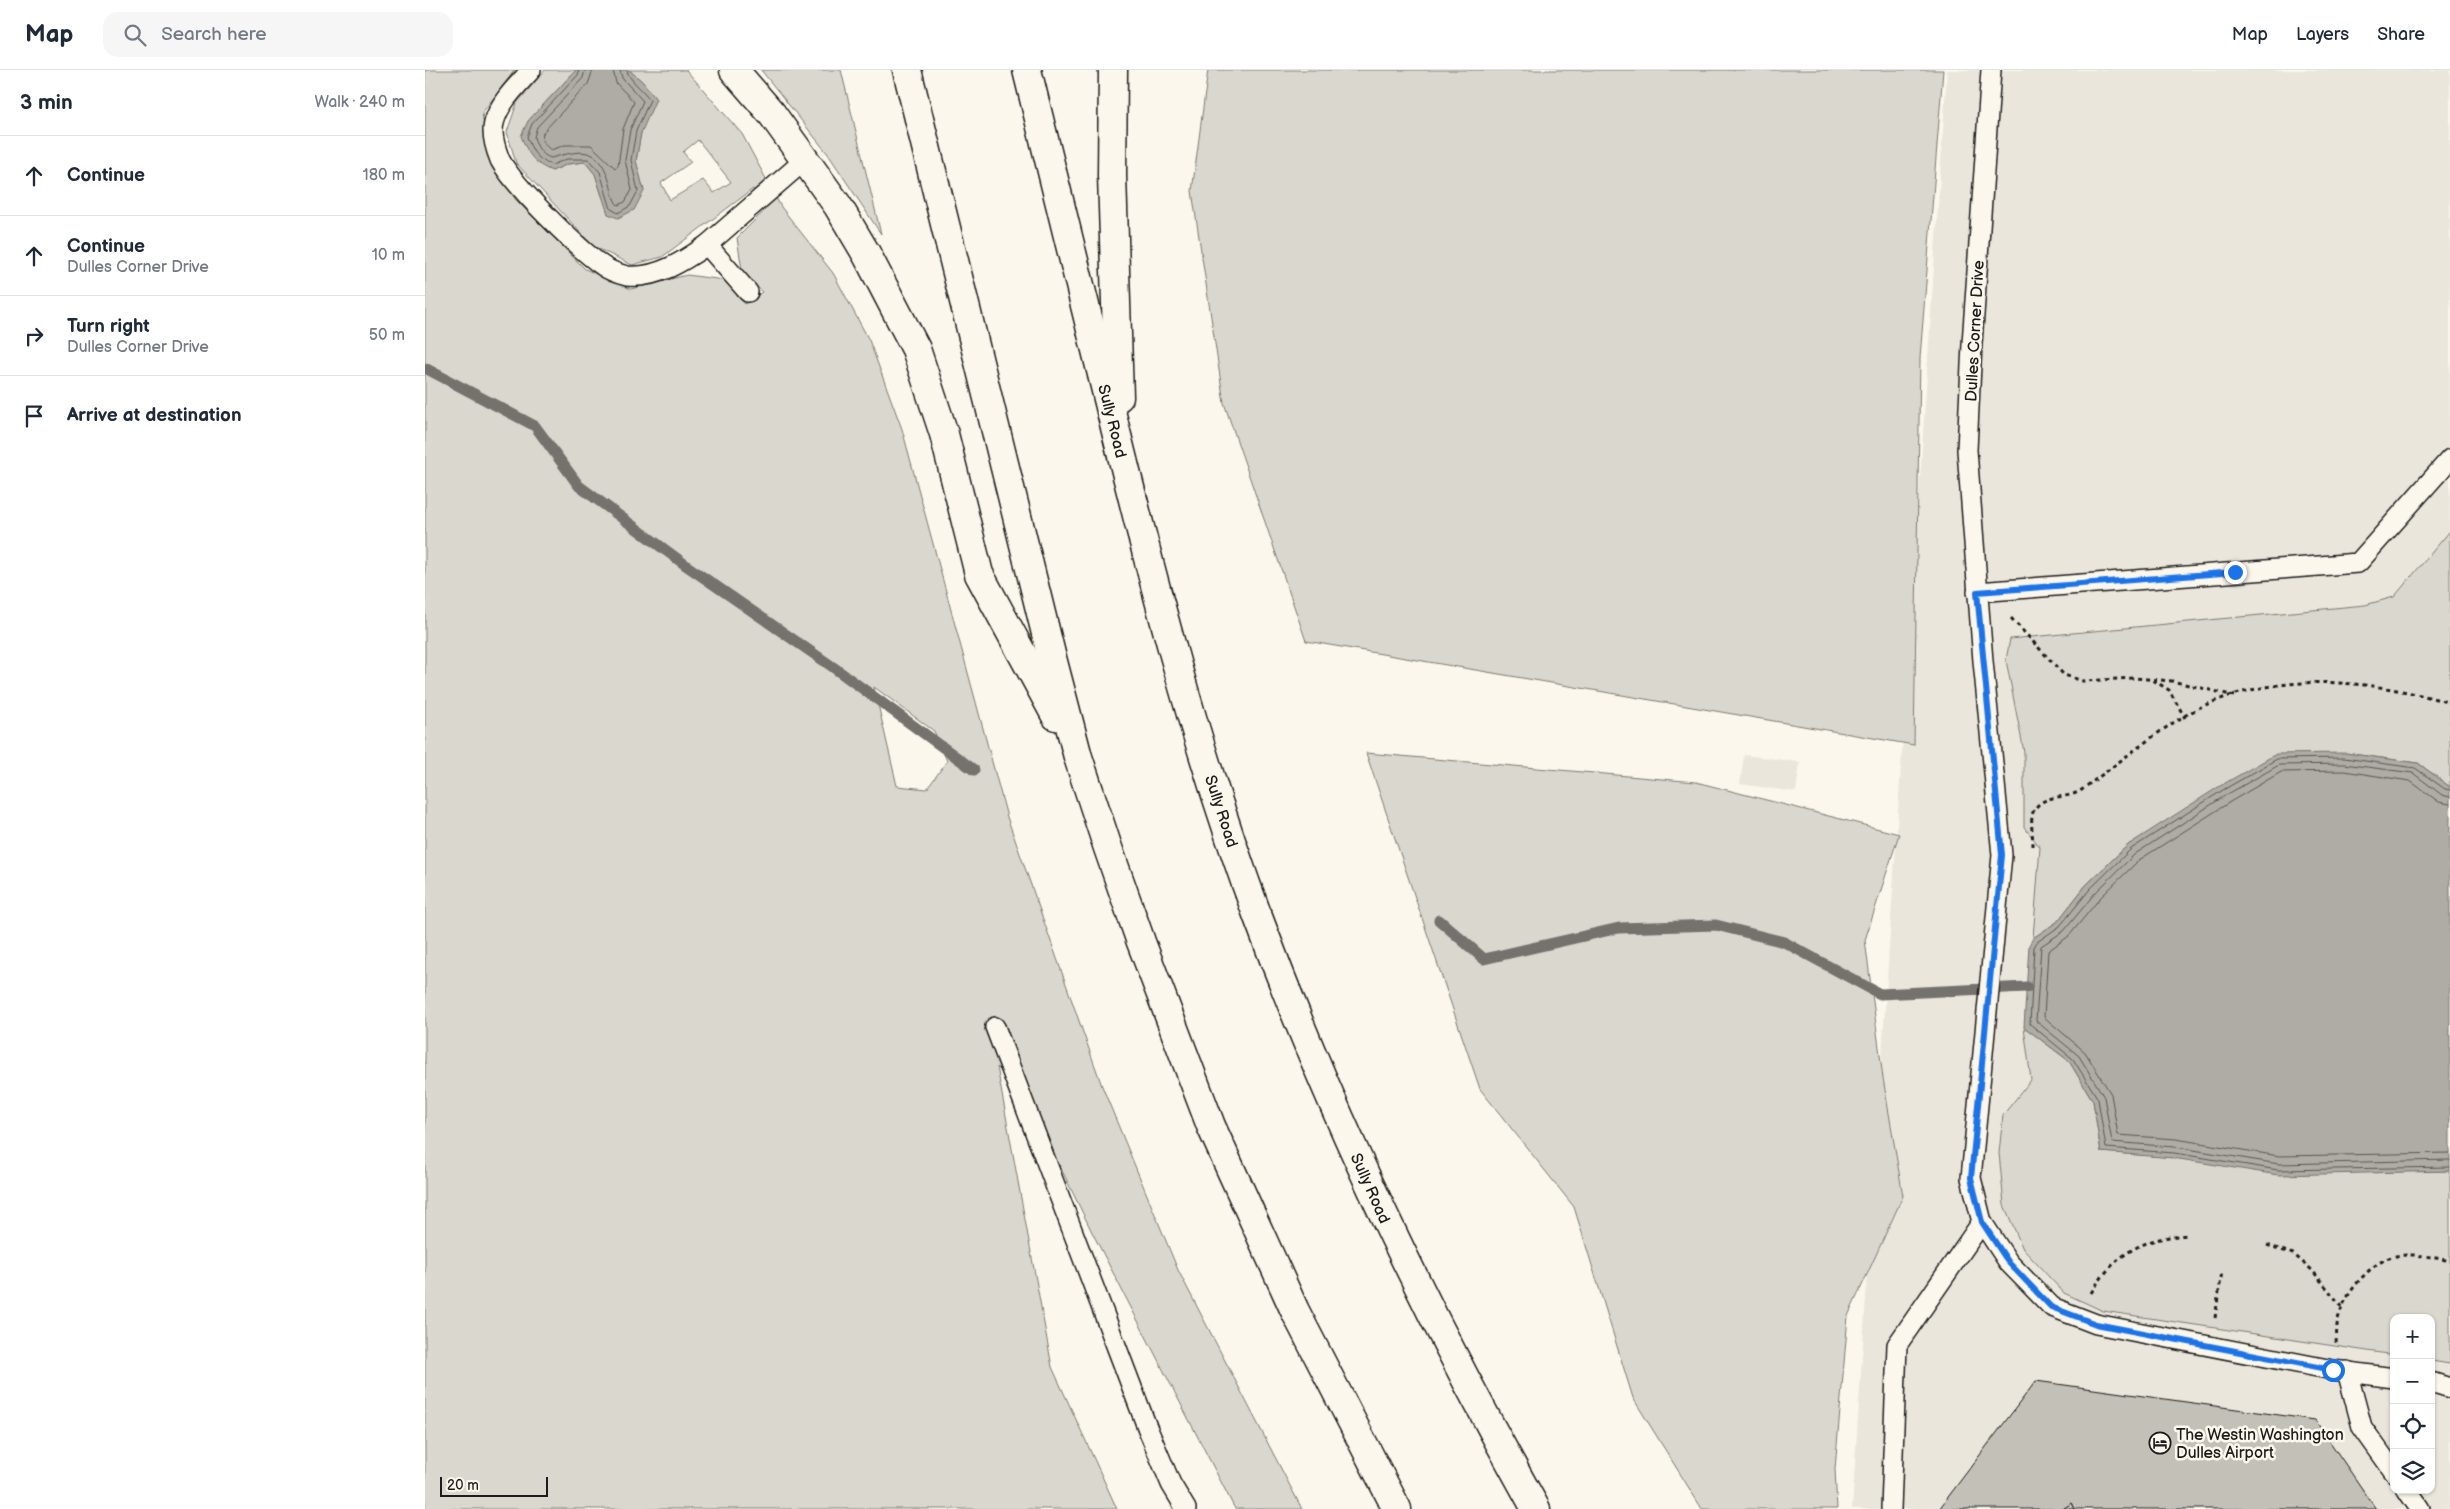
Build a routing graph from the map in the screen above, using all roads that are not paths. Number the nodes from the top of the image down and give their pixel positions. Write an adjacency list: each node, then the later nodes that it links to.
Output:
1 (531, 70): 8 (lane)
2 (734, 70): 7 (highway)
3 (907, 70): 13 (highway)
4 (1027, 70): 10 (highway, Sully Road)
5 (1113, 70): 10 (highway)
6 (1991, 70): 12 (lane, Dulles Corner Drive)
7 (806, 159): 8 (lane); 13 (highway)
8 (707, 245): 9 (lane)
9 (748, 292)
10 (1121, 451): 24 (highway, Sully Road)
11 (2450, 459): 12 (lane)
12 (1977, 592): 15 (lane, Dulles Corner Drive)
13 (1078, 757): 23 (highway)
14 (995, 1027): 22 (lane)
15 (1982, 1222): 16 (lane, Dulles Corner Drive); 25 (lane)
16 (2340, 1371): 17 (lane, Dulles Corner Drive); 20 (lane)
17 (2390, 1377)
18 (2435, 1383): 19 (lane)
19 (2450, 1388)
20 (2390, 1466)
21 (2410, 1494): 26 (lane)
22 (1186, 1509)
23 (1397, 1509)
24 (1536, 1509)
25 (1891, 1509)
26 (2420, 1509)

